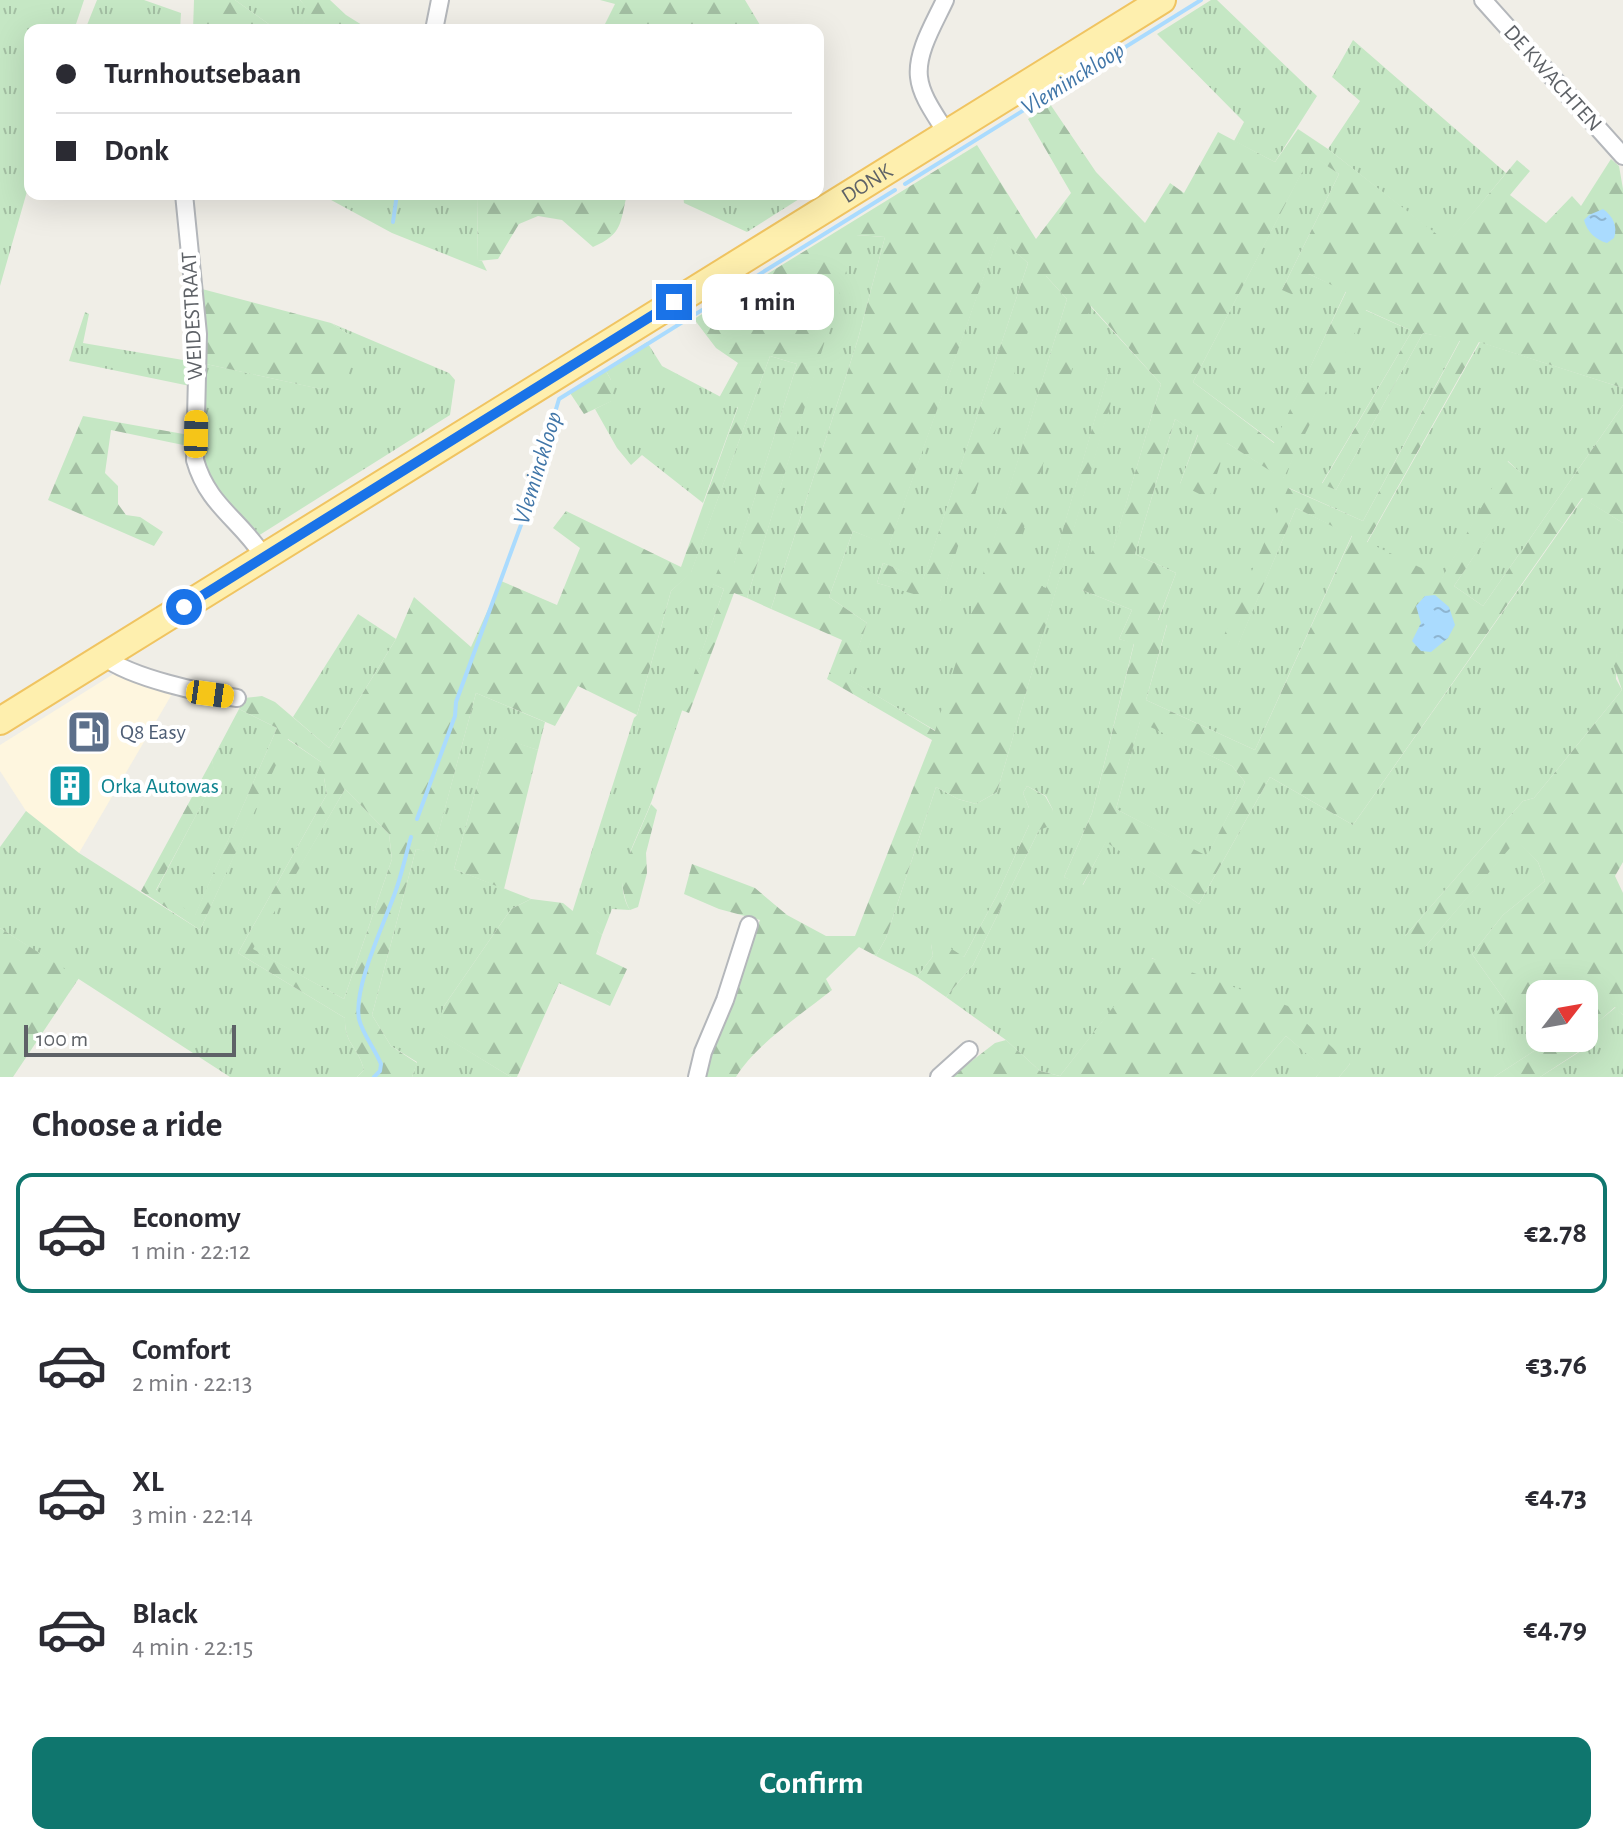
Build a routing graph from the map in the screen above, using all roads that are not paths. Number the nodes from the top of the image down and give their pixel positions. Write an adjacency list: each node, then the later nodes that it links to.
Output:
1 (440, 0): 5 (street)
2 (945, 0): 6 (street)
3 (1162, 0): 6 (main road, DONK)
4 (1483, 0): 7 (street, DE KWACHTEN)
5 (435, 24)
6 (947, 134): 9 (main road, DONK)
7 (1623, 156)
8 (185, 200): 9 (street, WEIDESTRAAT)
9 (264, 557): 10 (main road, DONK)
10 (104, 657): 11 (street); 12 (main road, DONK)
11 (237, 698)
12 (0, 721)
13 (749, 925): 15 (street)
14 (969, 1050): 16 (street)
15 (697, 1077)
16 (939, 1077)

